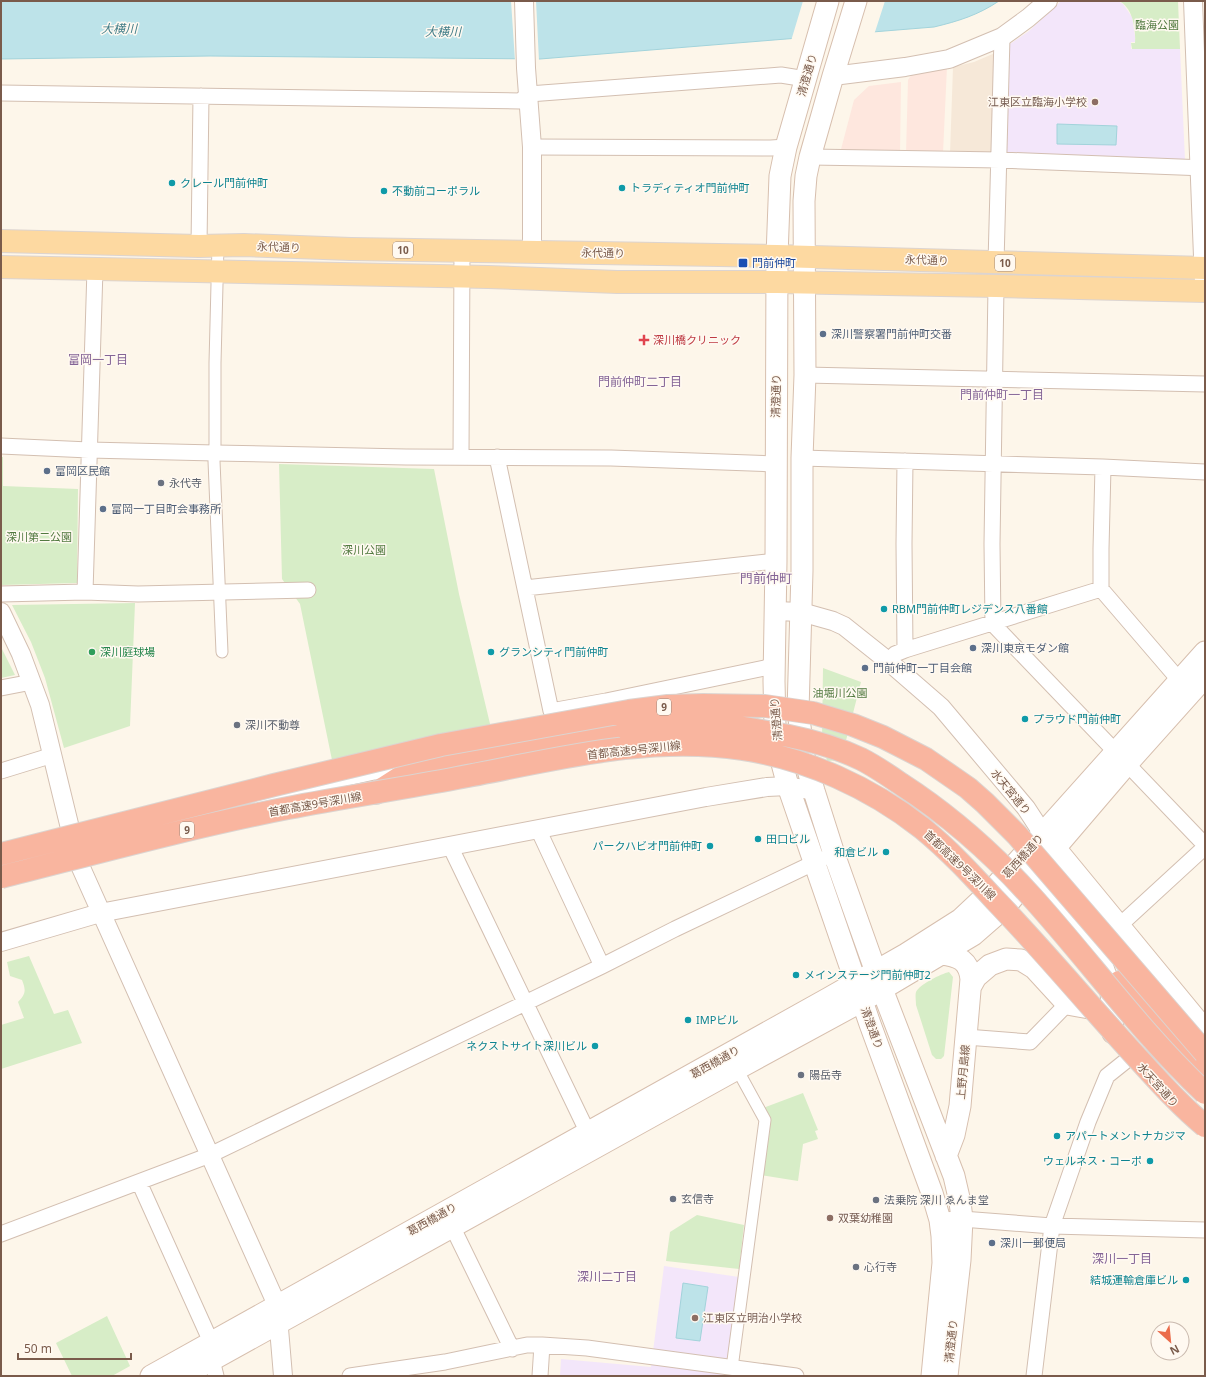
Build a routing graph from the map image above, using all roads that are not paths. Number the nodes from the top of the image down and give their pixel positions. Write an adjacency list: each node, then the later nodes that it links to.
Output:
1 (524, 1): 10 (street)
2 (828, 1): 8 (main road, 清澄通り)
3 (856, 1): 7 (main road, 清澄通り)
4 (1048, 1): 6 (street)
5 (1197, 10): 16 (street)
6 (1002, 38): 7 (street); 15 (street)
7 (833, 76): 14 (main road, 清澄通り)
8 (806, 79): 10 (street); 13 (main road, 清澄通り)
9 (1, 93): 11 (street)
10 (529, 94): 11 (street); 12 (street)
11 (201, 96): 18 (street)
12 (532, 147): 13 (street); 20 (street)
13 (786, 147): 21 (main road, 清澄通り)
14 (810, 157): 15 (street); 22 (main road, 清澄通り)
15 (1000, 160): 16 (street); 23 (street)
16 (1202, 168): 25 (street)
17 (1, 242): 18 (main road, 永代通り / 10)
18 (209, 246): 19 (main road, 永代通り / 10); 27 (street)
19 (462, 251): 20 (main road, 永代通り / 10); 28 (street)
20 (532, 252): 21 (main road, 永代通り / 10)
21 (777, 256): 22 (main road, 永代通り / 10); 29 (main road, 清澄通り)
22 (805, 257): 23 (main road, 永代通り / 10); 30 (main road, 清澄通り)
23 (996, 263): 25 (main road, 永代通り / 10)
24 (1, 267): 26 (main road, 10)
25 (1204, 268): 32 (street)
26 (95, 269): 27 (main road, 10); 37 (street)
27 (218, 271): 28 (main road, 10); 38 (street)
28 (462, 277): 29 (main road, 10); 39 (street)
29 (777, 282): 30 (main road, 10); 43 (main road, 清澄通り)
30 (805, 283): 31 (main road, 10); 33 (main road, 清澄通り)
31 (996, 286): 32 (main road, 10); 34 (street)
32 (1205, 292)
33 (805, 375): 34 (street); 41 (main road, 清澄通り)
34 (994, 379): 35 (street); 44 (street)
35 (1205, 384)
36 (1, 446): 37 (street)
37 (89, 450): 38 (street); 51 (street)
38 (215, 453): 39 (street); 52 (street)
39 (461, 457): 40 (street)
40 (497, 457): 43 (street); 48 (street)
41 (802, 458): 42 (street); 56 (main road, 清澄通り)
42 (905, 461): 44 (street); 58 (street)
43 (775, 464): 47 (main road, 清澄通り)
44 (994, 464): 45 (street); 57 (street)
45 (1103, 467): 46 (street); 49 (street)
46 (1205, 472)
47 (776, 561): 48 (street); 54 (main road, 清澄通り)
48 (525, 588): 62 (street)
49 (1101, 589): 57 (street); 65 (street)
50 (308, 590): 52 (street)
51 (85, 592): 52 (street); 53 (street)
52 (219, 592): 59 (street)
53 (1, 594)
54 (775, 611): 56 (street, 水天宮通り); 62 (main road, 清澄通り)
55 (1, 612): 64 (street)
56 (801, 612): 61 (street, 水天宮通り); 73 (main road, 清澄通り)
57 (993, 624): 58 (street); 69 (street)
58 (905, 650): 61 (street)
59 (222, 652)
60 (1205, 652): 65 (main road, 葛西橋通り)
61 (888, 661): 77 (street, 水天宮通り)
62 (774, 666): 72 (main road, 清澄通り)
63 (1205, 677): 65 (main road, 葛西橋通り)
64 (32, 682): 66 (street); 68 (street)
65 (1185, 687): 69 (main road, 葛西橋通り)
66 (1, 688)
67 (611, 726): 75 (street)
68 (52, 755): 70 (street); 86 (street)
69 (1121, 757): 77 (main road, 葛西橋通り); 79 (street)
70 (1, 770)
71 (948, 773): 80 (highway, 9, bridge); 100 (highway, 9, bridge); 103 (highway, bridge)
72 (788, 786): 73 (street); 76 (street); 82 (main road, 清澄通り)
73 (814, 791): 81 (main road, 清澄通り)
74 (376, 793): 84 (highway, 首都高速9号深川線 / 9, bridge); 104 (highway, bridge); 105 (highway, 首都高速9号深川線 / 9, bridge)
75 (146, 829)
76 (538, 829): 78 (street); 90 (street)
77 (1049, 841): 83 (main road, 葛西橋通り); 87 (main road, 水天宮通り); 91 (main road, 葛西橋通り)
78 (450, 846): 86 (street); 94 (street)
79 (1205, 846): 87 (street)
80 (1, 854)
81 (834, 854): 82 (street); 91 (main road, 清澄通り)
82 (814, 863): 90 (street); 93 (main road, 清澄通り)
83 (1040, 866): 85 (main road, 葛西橋通り); 98 (main road)
84 (1, 877)
85 (1004, 908): 89 (main road, 葛西橋通り); 96 (main road, 水天宮通り)
86 (100, 913): 88 (street); 108 (street)
87 (1120, 926): 97 (main road, 水天宮通り)
88 (1, 942)
89 (942, 954): 91 (main road, 葛西橋通り); 92 (main road, 上野月島線)
90 (602, 966): 94 (street)
91 (879, 980): 93 (main road, 葛西橋通り); 109 (main road, 清澄通り)
92 (971, 986): 95 (main road); 99 (main road, 上野月島線)
93 (859, 992): 102 (main road, 葛西橋通り); 107 (main road, 葛西橋通り); 112 (main road, 清澄通り)
94 (525, 1002): 107 (street); 108 (street)
95 (1067, 1004): 96 (main road); 99 (street)
96 (1095, 1009): 98 (main road, 水天宮通り)
97 (1205, 1030)
98 (1114, 1033): 101 (main road, 水天宮通り)
99 (966, 1037): 109 (main road, 上野月島線)
100 (1205, 1053)
101 (1132, 1056): 106 (main road, 水天宮通り); 114 (street)
102 (737, 1069): 113 (main road, 葛西橋通り); 121 (street)
103 (1205, 1076)
104 (1205, 1093)
105 (1205, 1126)
106 (1205, 1132)
107 (588, 1133): 117 (main road, 葛西橋通り)
108 (210, 1155): 110 (street); 117 (street)
109 (946, 1156): 111 (main road, 清澄通り)
110 (140, 1182): 116 (street); 120 (street)
111 (962, 1219): 112 (street); 114 (street); 129 (main road, 清澄通り)
112 (940, 1220): 128 (main road, 清澄通り)
113 (452, 1226): 117 (main road, 葛西橋通り); 119 (street)
114 (1052, 1226): 115 (street); 130 (street)
115 (1205, 1230)
116 (1, 1234)
117 (278, 1313): 120 (main road, 葛西橋通り); 124 (street)
118 (542, 1345): 119 (street); 121 (street); 126 (street)
119 (512, 1349): 125 (street)
120 (213, 1359): 122 (main road, 葛西橋通り); 123 (main road, 葛西橋通り)
121 (732, 1368): 127 (street)
122 (151, 1376)
123 (183, 1376)
124 (283, 1376)
125 (350, 1376)
126 (540, 1376)
127 (796, 1376)
128 (932, 1376)
129 (947, 1376)
130 (1034, 1376)

